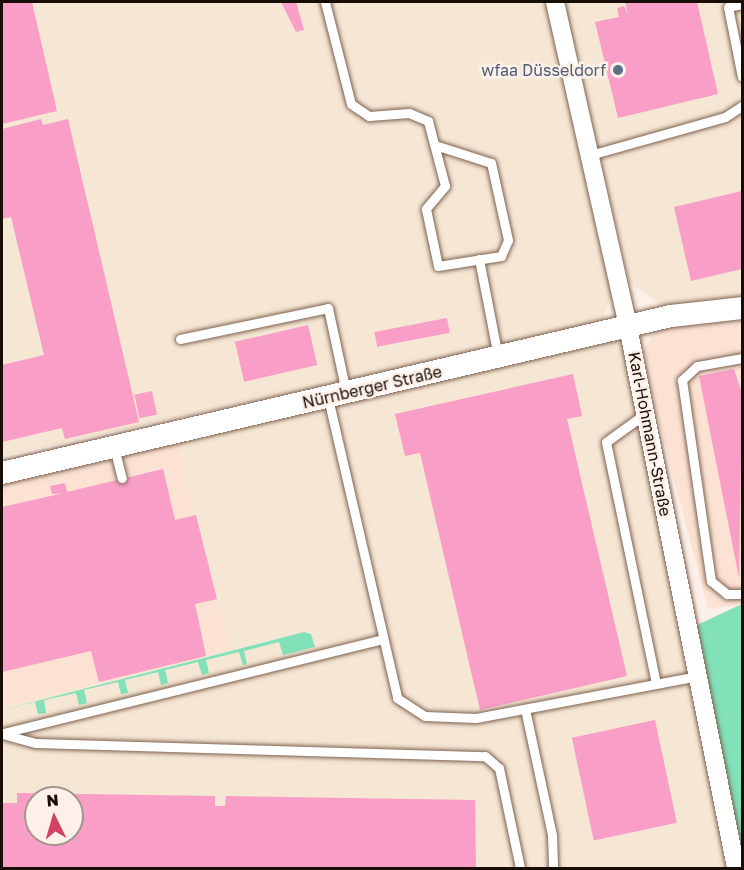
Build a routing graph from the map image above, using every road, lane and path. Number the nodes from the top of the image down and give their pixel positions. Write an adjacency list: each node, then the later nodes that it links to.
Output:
1 (325, 2): 6 (lane)
2 (555, 2): 7 (street, Karl-Hohmann-Straße)
3 (742, 4): 4 (lane)
4 (742, 78)
5 (742, 106): 7 (lane)
6 (435, 145): 8 (lane); 8 (lane)
7 (590, 155): 10 (street, Karl-Hohmann-Straße)
8 (479, 259): 12 (lane)
9 (742, 308): 10 (street, Nürnberger Straße)
10 (628, 327): 12 (street, Nürnberger Straße); 15 (street, Karl-Hohmann-Straße)
11 (180, 339): 14 (lane)
12 (498, 357): 14 (street, Nürnberger Straße)
13 (742, 358): 19 (lane)
14 (337, 395): 16 (street, Nürnberger Straße); 20 (lane)
15 (646, 413): 21 (street, Karl-Hohmann-Straße); 22 (lane)
16 (114, 447): 17 (street, Nürnberger Straße); 18 (lane)
17 (2, 473)
18 (122, 478)
19 (742, 594)
20 (382, 639): 23 (lane); 24 (lane)
21 (698, 676): 22 (lane); 27 (street, Karl-Hohmann-Straße)
22 (656, 684): 23 (lane)
23 (525, 709): 26 (lane)
24 (2, 734): 25 (lane)
25 (520, 868)
26 (553, 868)
27 (736, 868)

